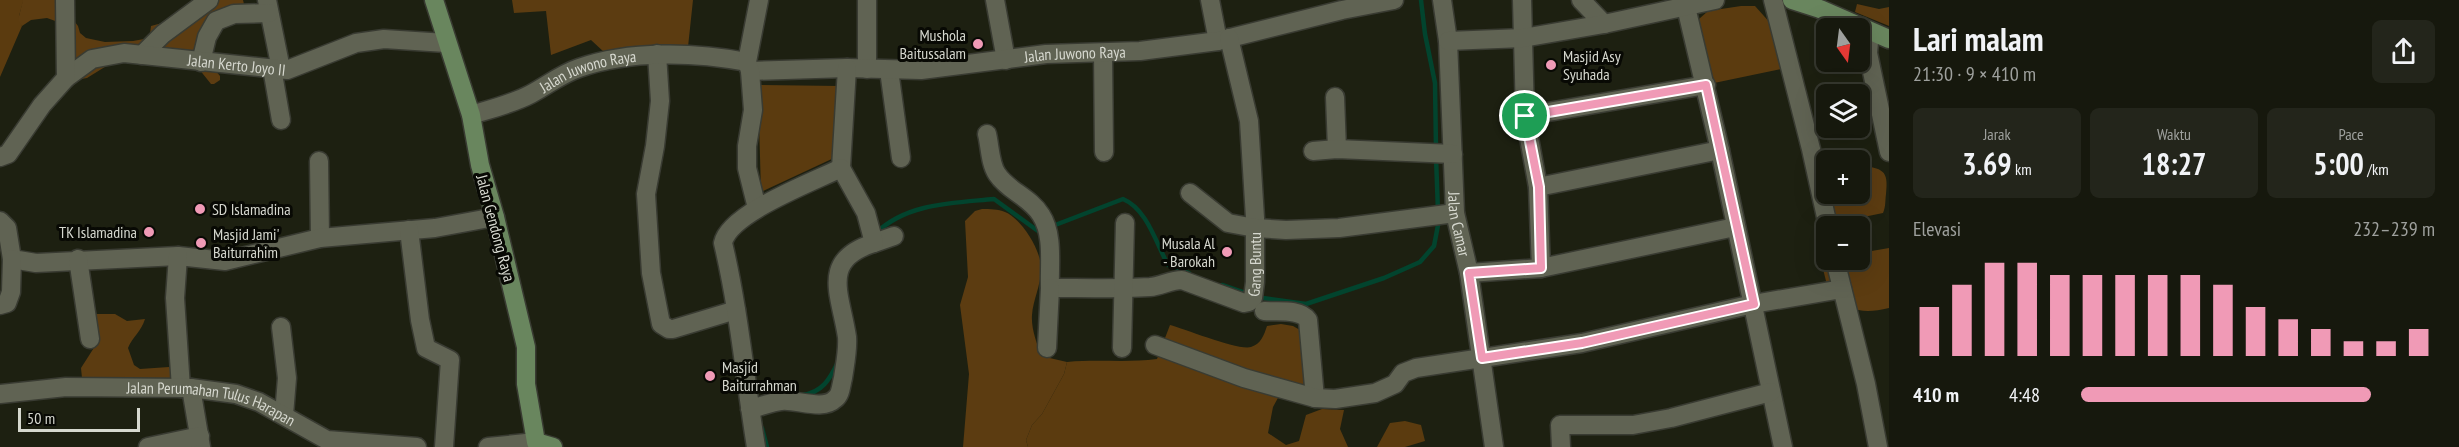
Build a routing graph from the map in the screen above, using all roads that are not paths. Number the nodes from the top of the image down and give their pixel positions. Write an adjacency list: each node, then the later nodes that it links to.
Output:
1 (65, 0): 37 (street)
2 (209, 0): 28 (street)
3 (434, 0): 25 (main road, Jalan Gendong Raya)
4 (759, 0): 32 (street)
5 (867, 0): 35 (street)
6 (995, 0): 29 (street)
7 (1210, 0): 22 (street, Gang Buntu)
8 (1394, 0): 15 (street, Jalan Juwono Raya)
9 (1442, 0): 24 (street, Jalan Camar)
10 (1522, 0): 21 (street)
11 (1581, 0): 19 (street)
12 (1715, 0): 17 (street)
13 (1773, 0): 59 (street)
14 (1792, 0): 18 (main road)
15 (1374, 2): 22 (street, Jalan Juwono Raya)
16 (268, 7): 31 (street); 34 (street)
17 (1686, 7): 19 (street); 38 (street)
18 (1840, 18)
19 (1604, 24): 21 (street)
20 (1870, 32): 23 (main road)
21 (1523, 38): 24 (street); 41 (street)
22 (1224, 39): 26 (street, Jalan Juwono Raya); 64 (street, Gang Buntu)
23 (1889, 39)
24 (1448, 41): 50 (street, Jalan Camar)
25 (446, 43): 34 (street, Jalan Kerto Joyo II); 40 (main road, Jalan Gendong Raya)
26 (1103, 52): 29 (street, Jalan Juwono Raya); 48 (street)
27 (657, 54): 32 (street, Jalan Juwono Raya); 40 (street, Jalan Juwono Raya); 81 (street)
28 (142, 55): 31 (street, Jalan Kerto Joyo II); 37 (street, Jalan Kerto Joyo II)
29 (1006, 60): 36 (street, Jalan Juwono Raya)
30 (1870, 61): 43 (street)
31 (201, 62): 34 (street, Jalan Kerto Joyo II)
32 (749, 67): 33 (street, Jalan Juwono Raya); 57 (street)
33 (847, 68): 35 (street, Jalan Juwono Raya); 54 (street)
34 (277, 69): 42 (street)
35 (867, 69): 36 (street, Jalan Juwono Raya)
36 (889, 70): 52 (street)
37 (66, 78): 51 (street, Jalan Kerto Joyo II)
38 (1706, 85): 41 (street); 46 (street)
39 (1335, 98): 45 (street)
40 (471, 115): 60 (main road, Jalan Gendong Raya)
41 (1525, 116): 55 (street)
42 (281, 120)
43 (1886, 127): 49 (street)
44 (987, 134): 75 (street)
45 (1337, 149): 47 (street); 50 (street)
46 (1720, 150): 55 (street); 63 (street)
47 (1313, 151)
48 (1104, 152)
49 (1889, 152)
50 (1444, 153): 58 (street, Jalan Camar)
51 (0, 157)
52 (902, 158)
53 (319, 161): 67 (street)
54 (841, 168): 57 (street); 68 (street)
55 (1539, 187): 72 (street)
56 (1190, 193): 64 (street)
57 (758, 208): 81 (street)
58 (1444, 215): 64 (street); 74 (street, Jalan Camar)
59 (1826, 216)
60 (495, 217): 65 (street); 95 (main road, Jalan Gendong Raya)
61 (0, 221): 70 (street)
62 (1125, 223): 76 (street)
63 (1735, 227): 72 (street); 79 (street)
64 (1255, 228): 78 (street, Gang Buntu)
65 (409, 230): 67 (street); 98 (street)
66 (894, 236): 68 (street)
67 (320, 238): 69 (street)
68 (873, 239): 92 (street)
69 (178, 256): 71 (street); 88 (street)
70 (12, 259): 71 (street); 80 (street)
71 (78, 259): 83 (street)
72 (1541, 268): 74 (street)
73 (1837, 270): 77 (street)
74 (1469, 273): 87 (street, Jalan Camar)
75 (1058, 288): 76 (street, Gang Buntu); 85 (street)
76 (1123, 289): 78 (street, Gang Buntu); 86 (street)
77 (1842, 289): 79 (street); 104 (street)
78 (1257, 298): 91 (street)
79 (1754, 304): 87 (street); 89 (street)
80 (0, 305)
81 (736, 310): 92 (street)
82 (281, 327): 93 (street)
83 (90, 339)
84 (1155, 345): 91 (street)
85 (1047, 348)
86 (1122, 348)
87 (1482, 358): 91 (street); 101 (street, Jalan Camar)
88 (186, 388): 90 (street, Jalan Perumahan Tulus Harapan); 93 (street, Jalan Perumahan Tulus Harapan); 94 (street)
89 (1771, 392): 102 (street); 103 (street)
90 (0, 394)
91 (1315, 398)
92 (754, 408): 100 (street)
93 (284, 415): 97 (street, Jalan Perumahan Tulus Harapan)
94 (201, 441): 96 (street, Jalan Perumahan Tulus Harapan)
95 (544, 445): 99 (street)
96 (148, 447)
97 (417, 447)
98 (444, 447)
99 (489, 447)
100 (756, 447)
101 (1494, 447)
102 (1561, 447)
103 (1783, 447)
104 (1878, 447)

